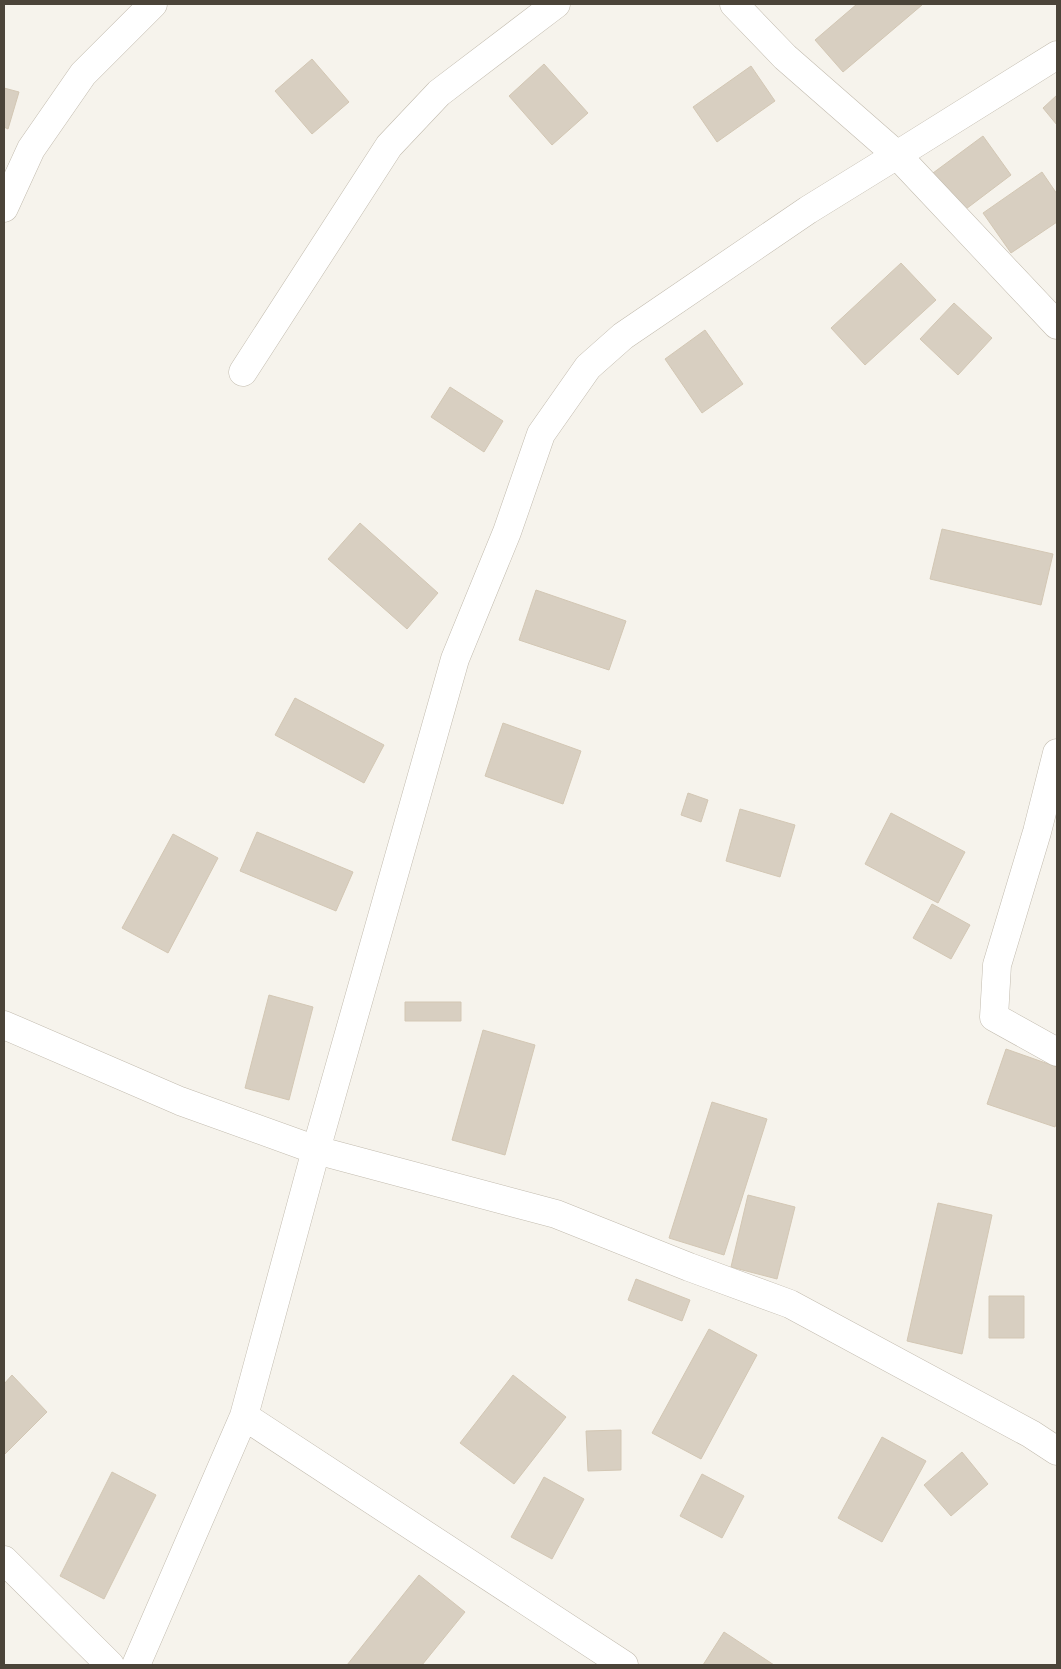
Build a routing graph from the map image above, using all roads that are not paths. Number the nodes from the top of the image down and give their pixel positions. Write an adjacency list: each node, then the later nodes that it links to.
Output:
1 (153, 4): 6 (street)
2 (556, 4): 8 (street)
3 (734, 4): 5 (street)
4 (1057, 54): 5 (street)
5 (898, 155): 7 (street); 12 (street)
6 (4, 208)
7 (1057, 325)
8 (244, 372)
9 (1057, 753): 11 (street)
10 (4, 1025): 12 (street)
11 (1057, 1052)
12 (316, 1150): 13 (street); 14 (street)
13 (244, 1416): 17 (street); 18 (street)
14 (1057, 1451)
15 (4, 1560): 16 (street)
16 (110, 1665)
17 (136, 1665)
18 (624, 1665)

